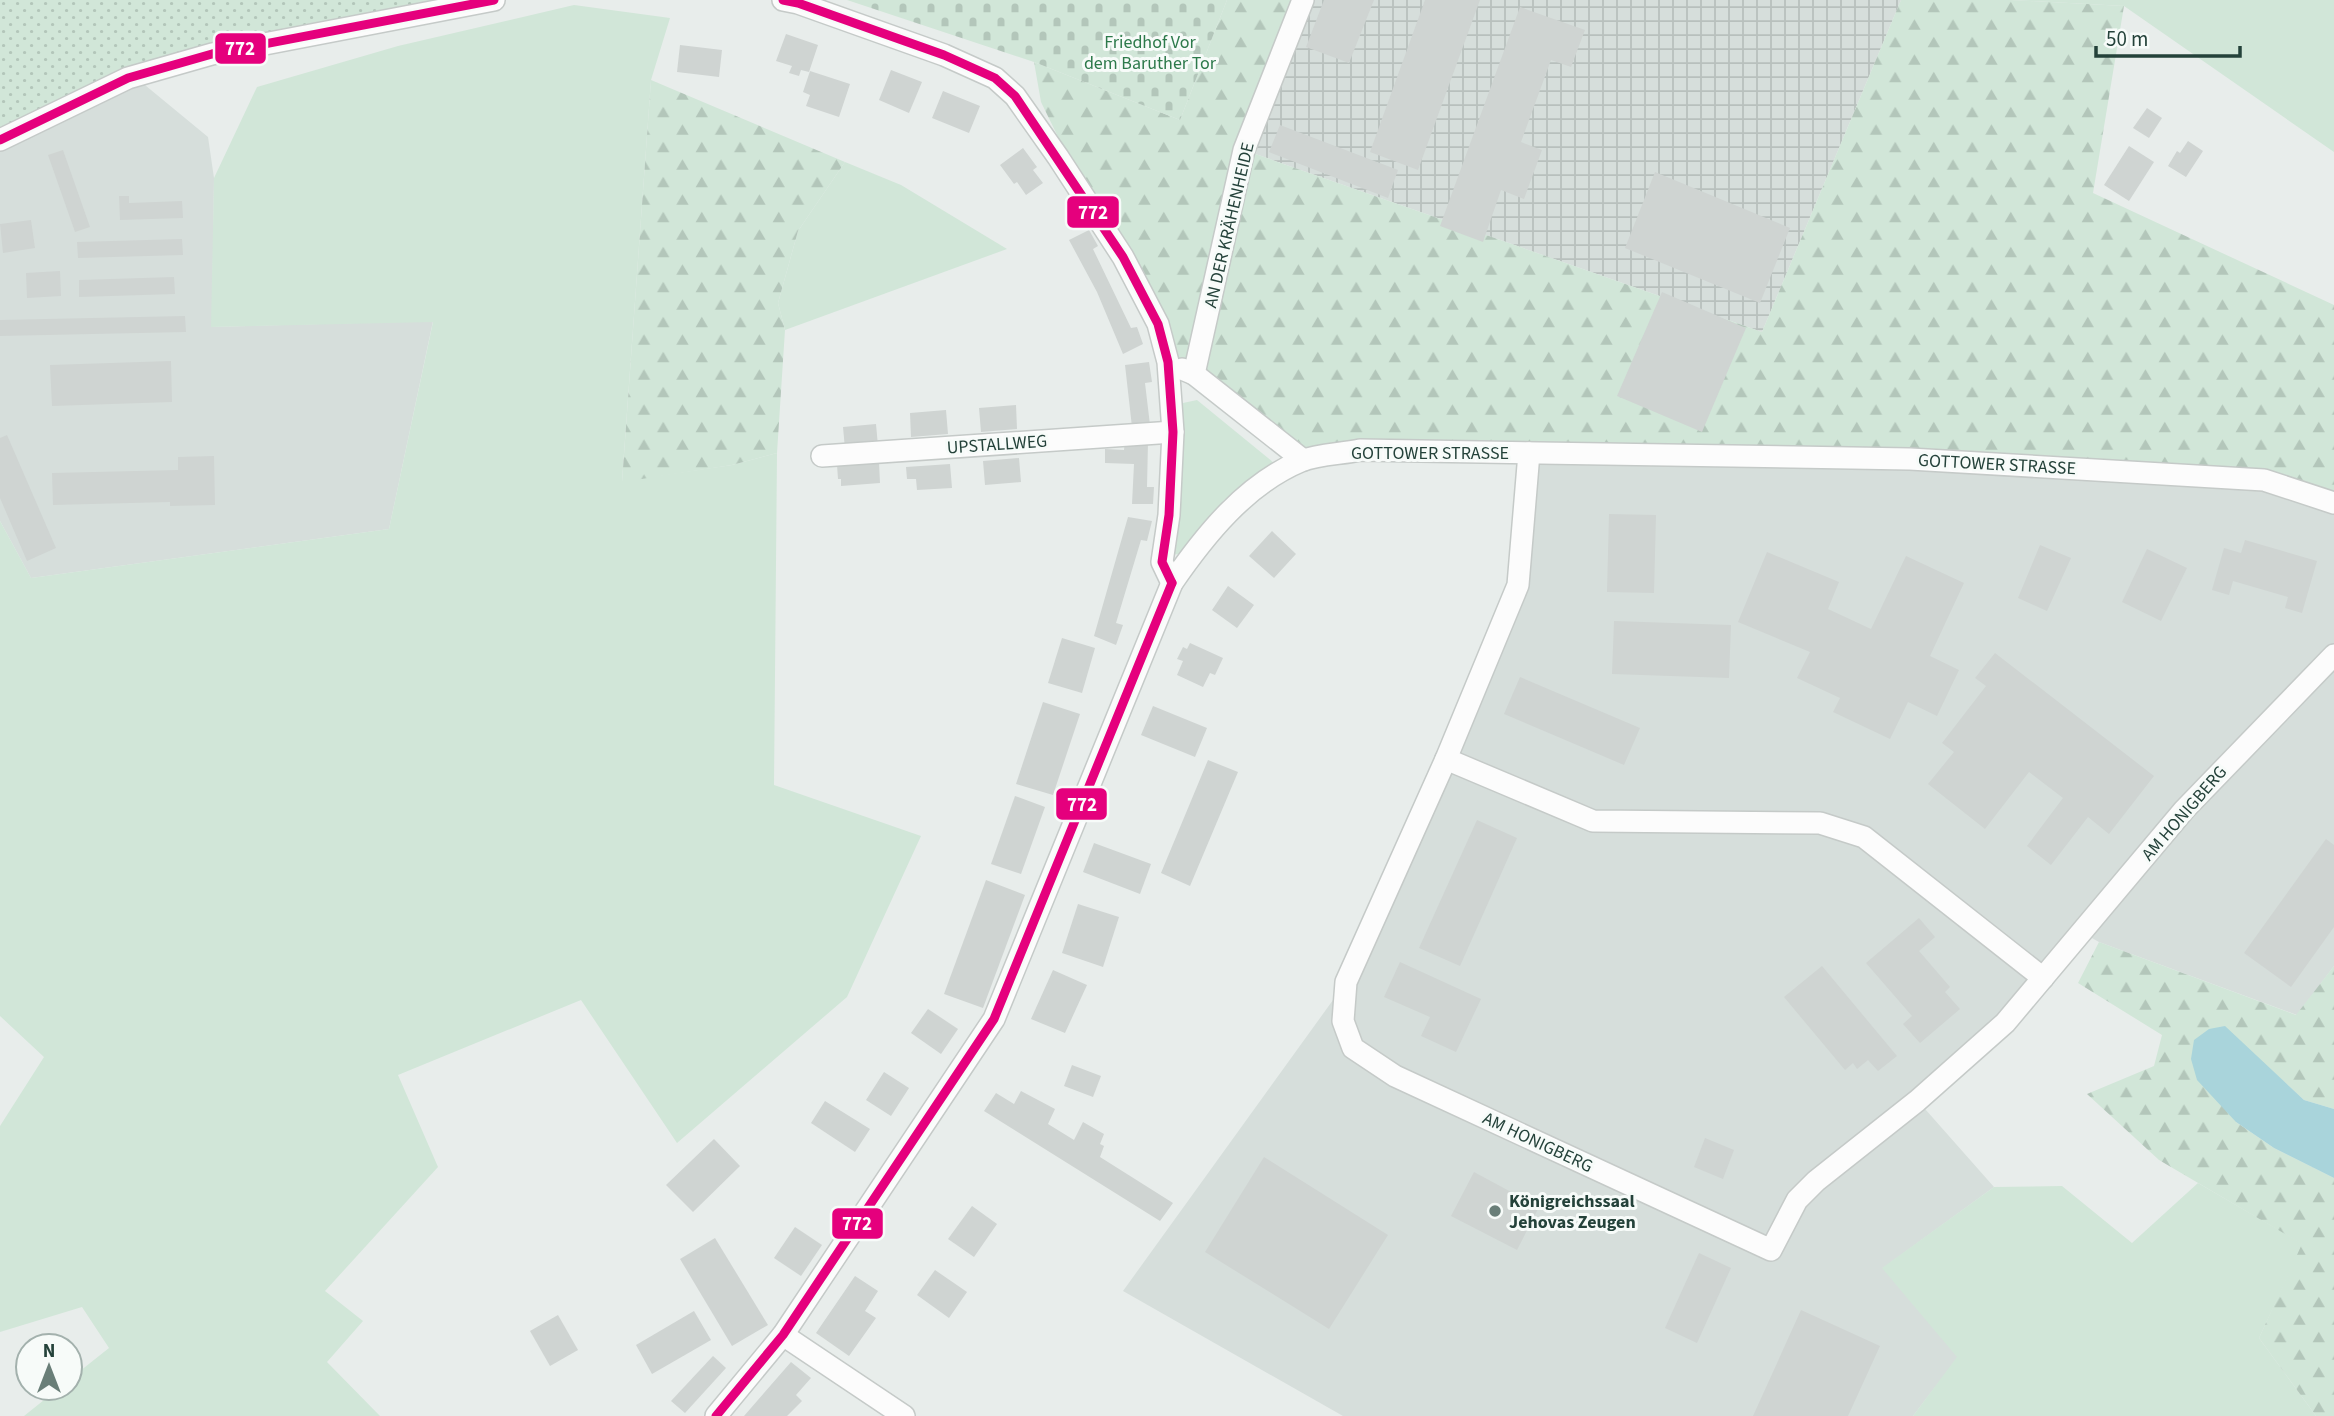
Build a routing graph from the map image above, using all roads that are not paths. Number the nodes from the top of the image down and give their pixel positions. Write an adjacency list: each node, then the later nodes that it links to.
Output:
1 (494, 0): 4 (street)
2 (783, 0): 5 (street)
3 (1303, 0): 6 (street, AN DER KRÄHENHEIDE)
4 (0, 140)
5 (1168, 362): 6 (street); 7 (street)
6 (1194, 374): 10 (street)
7 (1173, 432): 9 (street, UPSTALLWEG); 12 (street)
8 (1529, 453): 10 (street, GOTTOWER STRASSE); 11 (street, GOTTOWER STRASSE); 14 (street, AM HONIGBERG)
9 (822, 456)
10 (1303, 460): 12 (street, GOTTOWER STRASSE)
11 (2334, 503)
12 (1172, 583): 16 (street, GOTTOWER STRASSE)
13 (2334, 655): 15 (street, AM HONIGBERG)
14 (1446, 759): 15 (street); 15 (street, AM HONIGBERG)
15 (2043, 978)
16 (782, 1335): 17 (street, GOTTOWER STRASSE); 18 (street)
17 (716, 1416)
18 (904, 1416)

